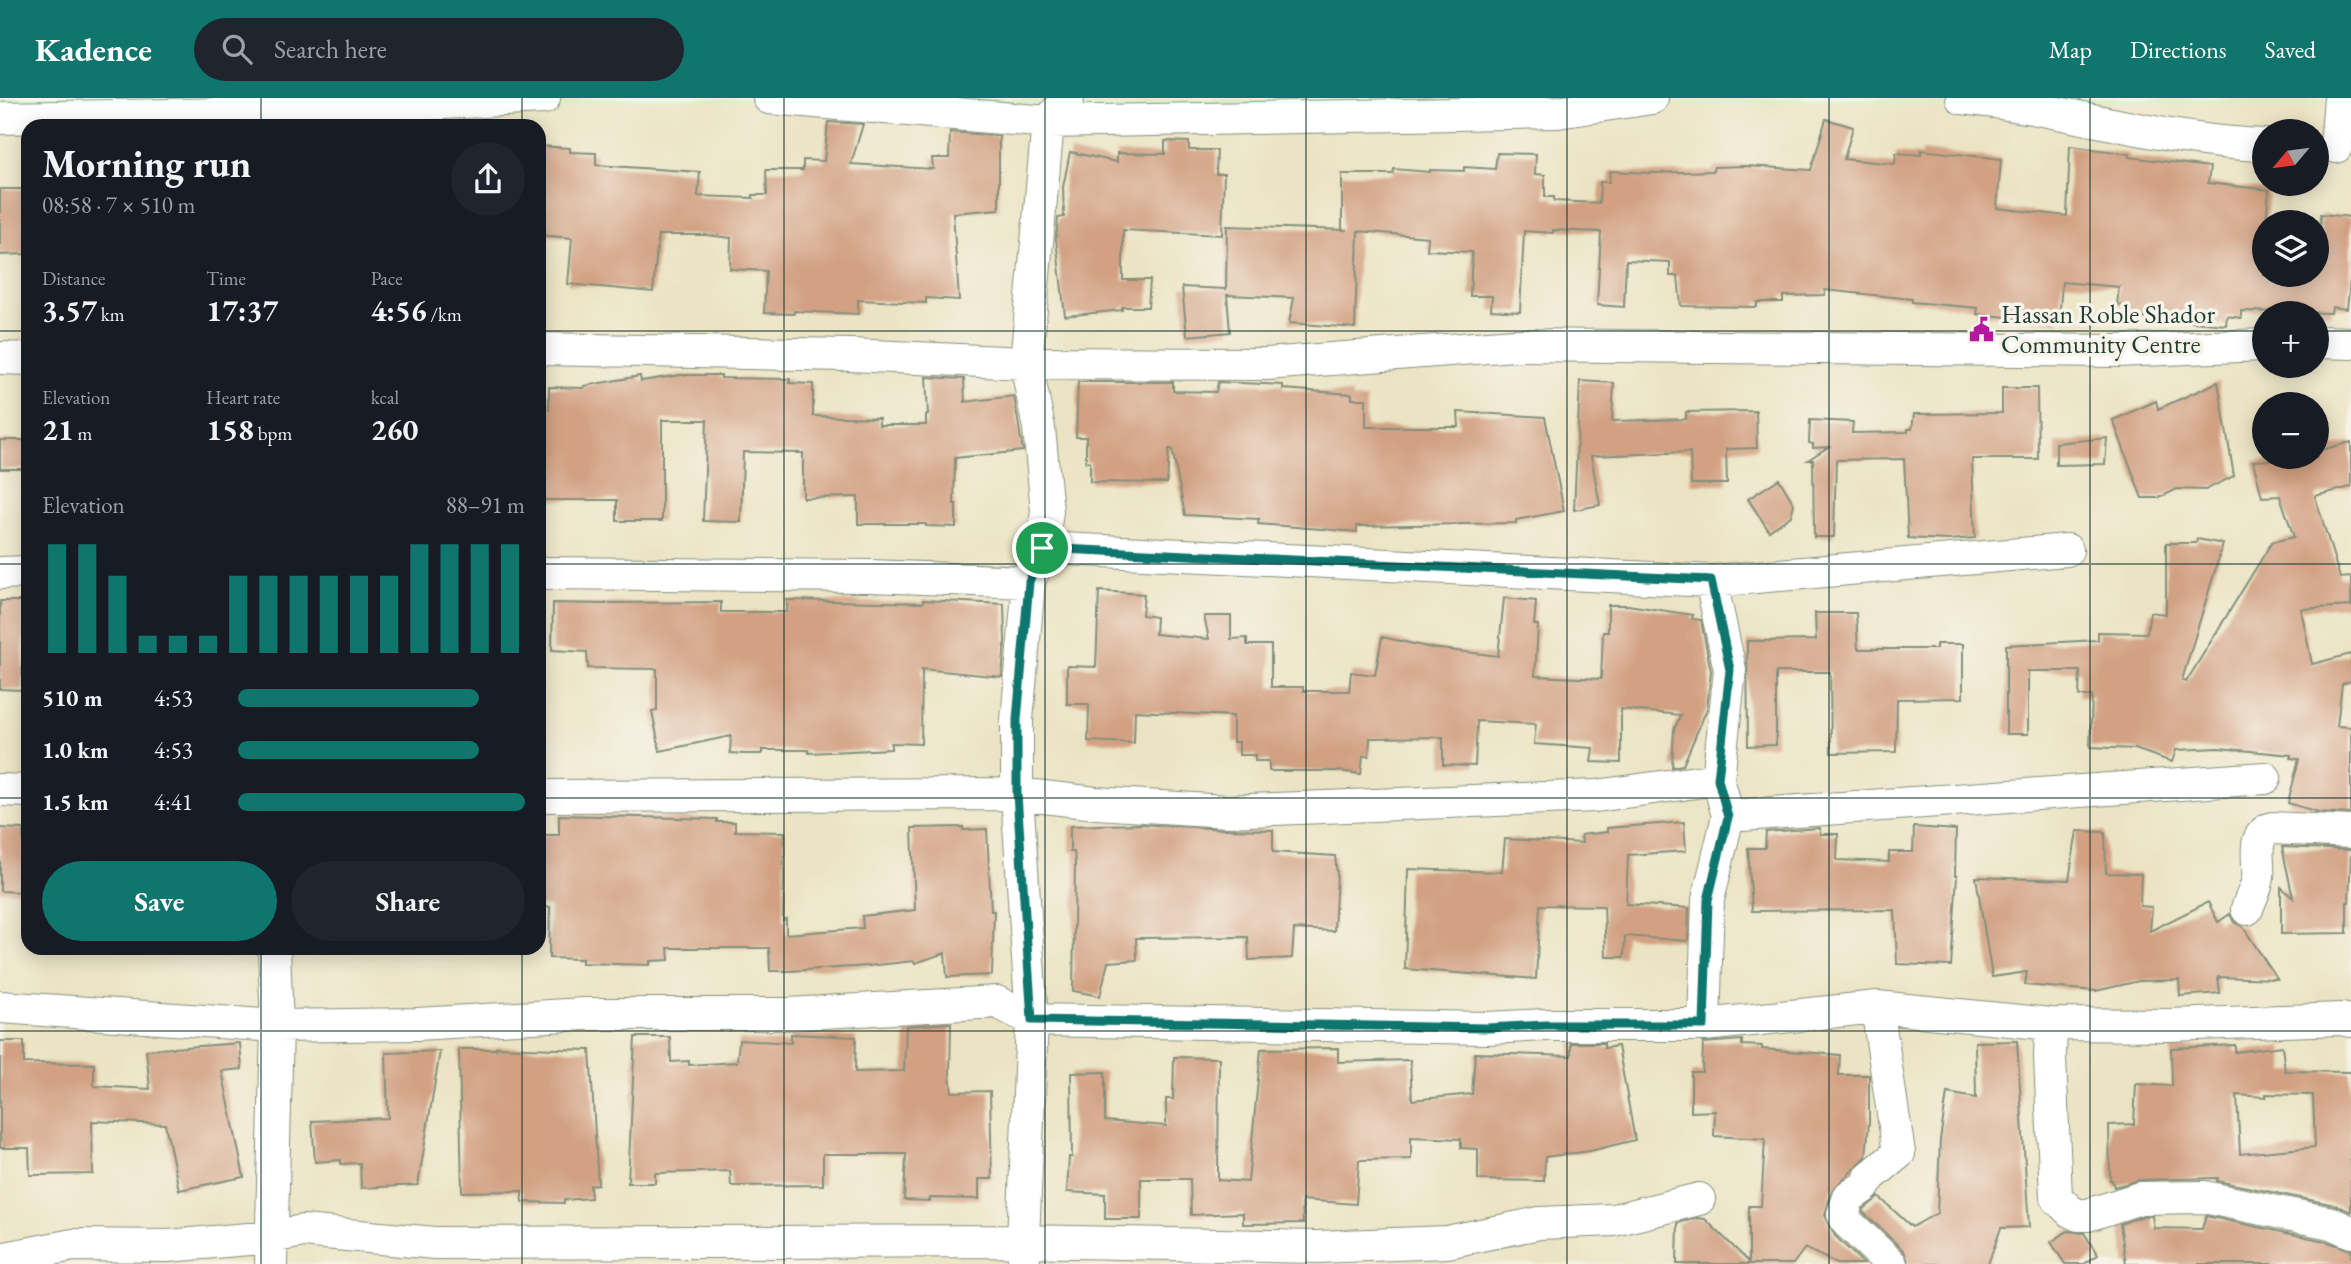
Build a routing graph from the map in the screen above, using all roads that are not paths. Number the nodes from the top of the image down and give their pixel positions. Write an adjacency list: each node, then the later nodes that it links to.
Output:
1 (544, 98): 8 (street)
2 (769, 98): 7 (street)
3 (1653, 98): 7 (street)
4 (1962, 98): 6 (street)
5 (2340, 98): 11 (street)
6 (2006, 100): 10 (street)
7 (1058, 110): 18 (street)
8 (230, 113): 9 (street)
9 (0, 118)
10 (2252, 145)
11 (2335, 147)
12 (2329, 342): 13 (street)
13 (2351, 343)
14 (2252, 345): 18 (street)
15 (546, 349): 18 (street)
16 (0, 358): 17 (street)
17 (21, 359)
18 (1026, 363): 19 (street)
19 (1042, 548): 24 (street); 25 (street)
20 (2067, 550): 24 (street)
21 (21, 572): 23 (street)
22 (546, 572): 25 (street)
23 (0, 573)
24 (1711, 580): 27 (street)
25 (1029, 582): 30 (street)
26 (2265, 778): 32 (street)
27 (1718, 779): 30 (street); 32 (street)
28 (0, 790): 29 (street)
29 (21, 791)
30 (1017, 794): 31 (street); 38 (street)
31 (546, 796)
32 (1728, 817): 41 (street)
33 (2351, 832): 34 (street)
34 (2246, 909)
35 (274, 955): 42 (street)
36 (0, 1007): 42 (street)
37 (1877, 1007): 40 (street); 41 (street); 48 (street)
38 (1032, 1020): 41 (street); 42 (street); 46 (street)
39 (2351, 1021): 40 (street)
40 (2052, 1024): 44 (street)
41 (1704, 1025)
42 (277, 1026): 45 (street)
43 (1699, 1199): 46 (street)
44 (2351, 1232)
45 (271, 1251): 46 (street); 47 (street)
46 (1023, 1252)
47 (0, 1259)
48 (1891, 1264)

